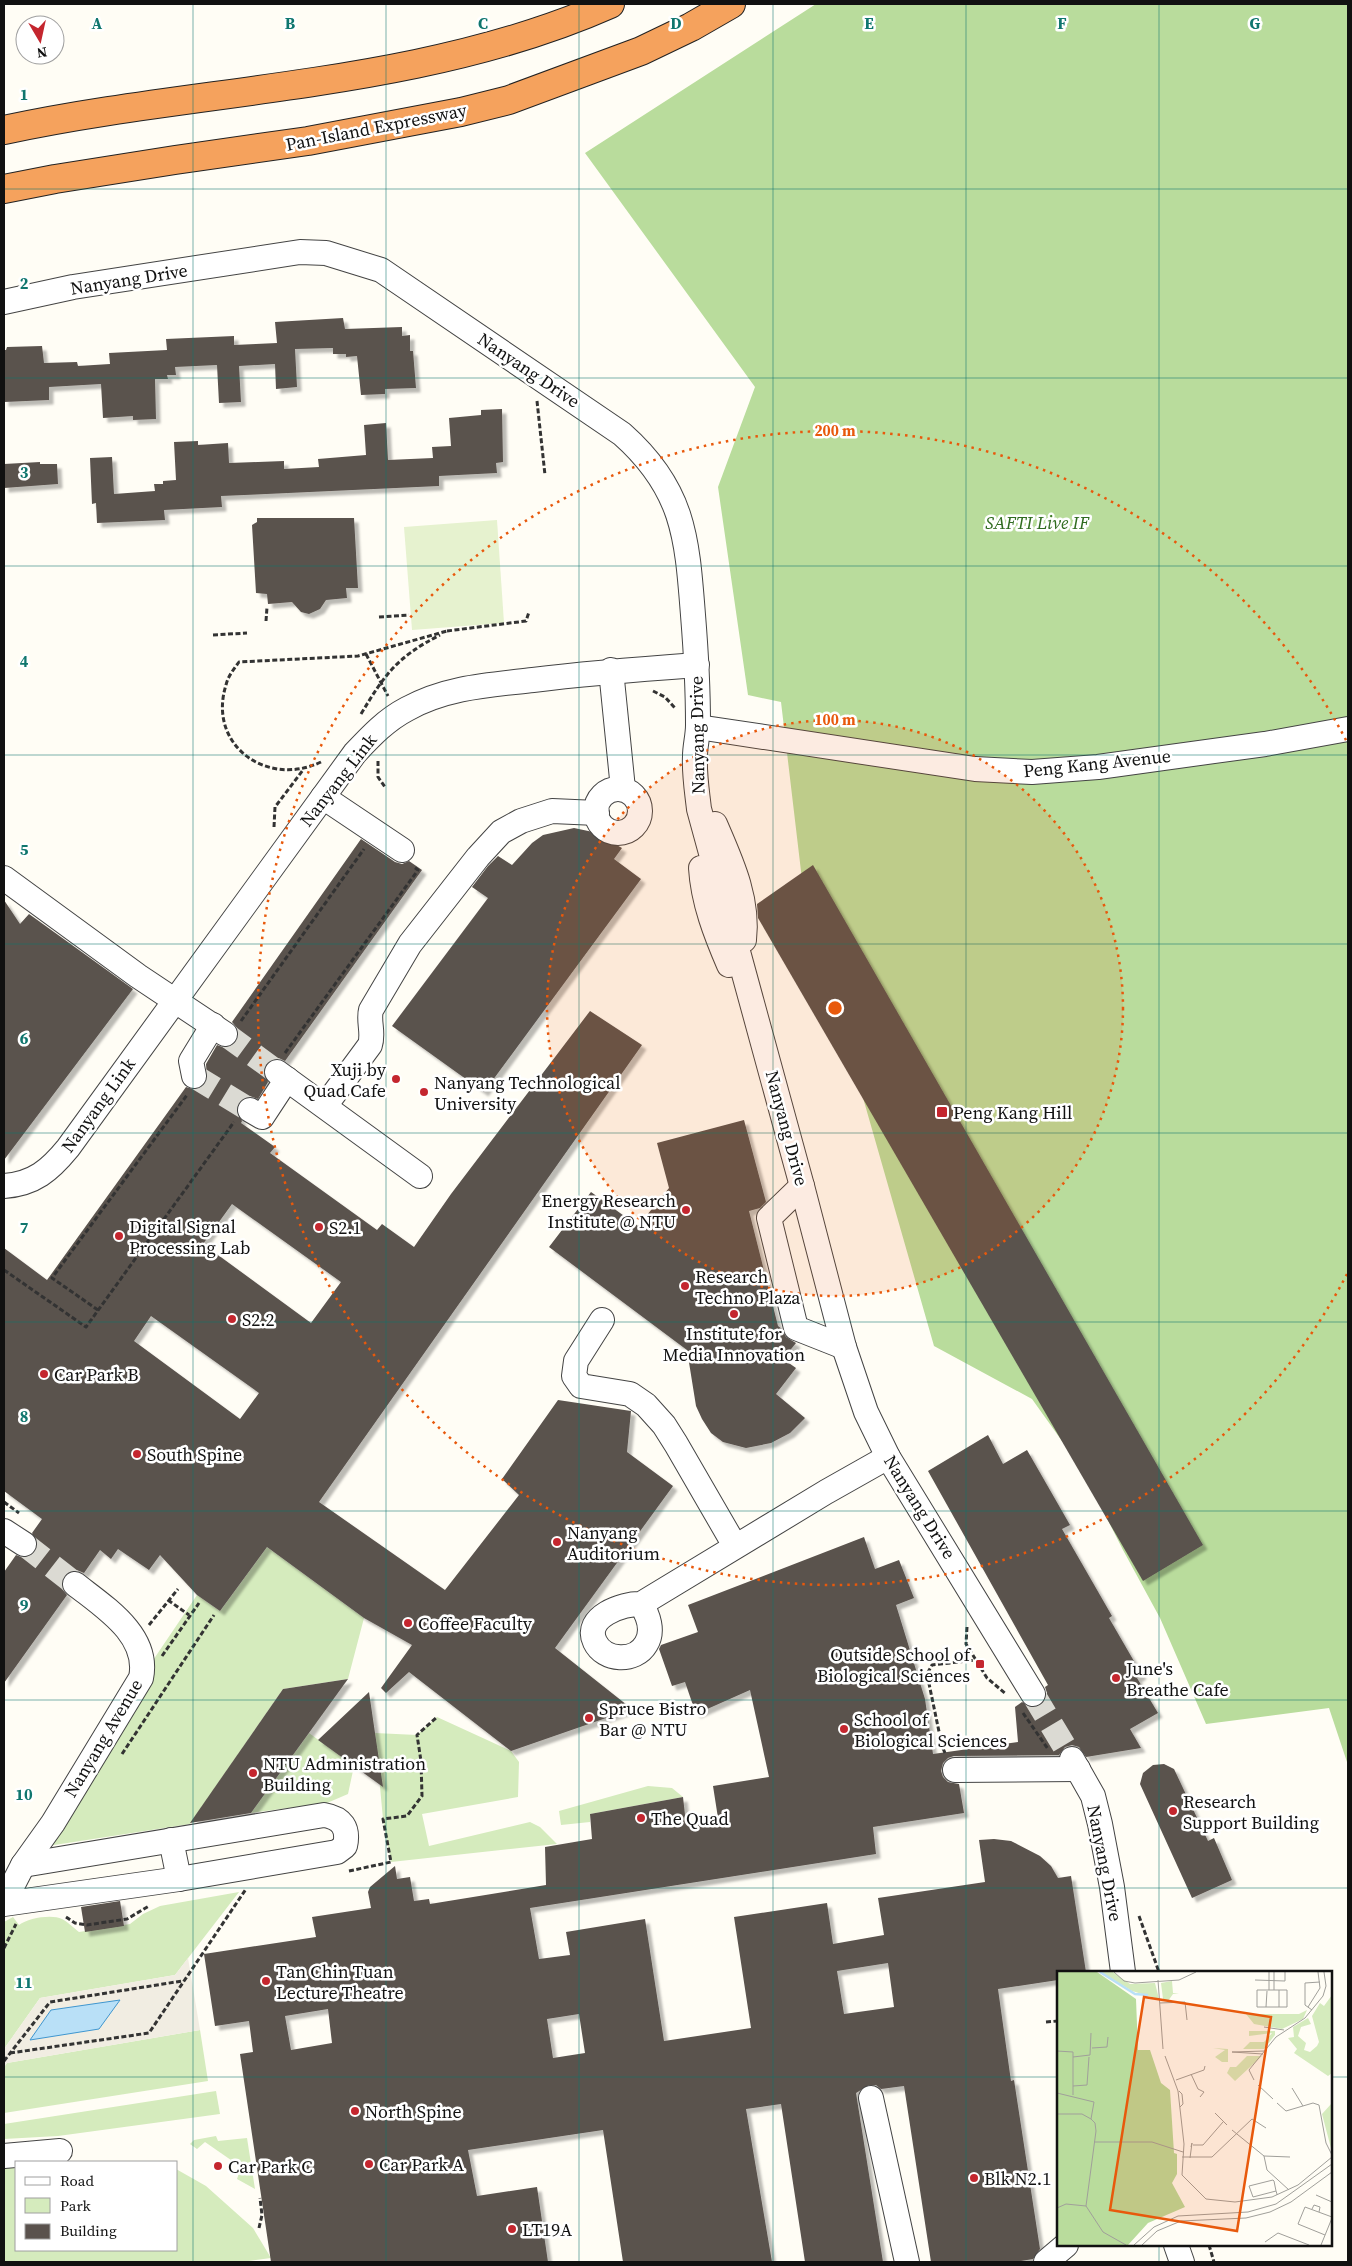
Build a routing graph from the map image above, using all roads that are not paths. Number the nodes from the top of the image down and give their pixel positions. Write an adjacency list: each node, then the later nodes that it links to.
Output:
1 (610, 4): 3 (highway)
2 (731, 4): 4 (highway, Pan-Island Expressway)
3 (4, 130)
4 (4, 190)
5 (4, 302): 6 (street, Nanyang Drive)
6 (697, 665): 7 (street, Nanyang Link); 8 (street, Nanyang Drive)
7 (611, 670): 11 (street); 12 (street, Nanyang Link)
8 (698, 728): 9 (street, Peng Kang Avenue); 10 (street, Nanyang Drive)
9 (1348, 729)
10 (695, 774): 13 (street, Nanyang Drive); 17 (street)
11 (623, 789): 14 (street); 14 (street)
12 (323, 798): 15 (street); 19 (street, Nanyang Link)
13 (699, 809): 17 (street, Nanyang Drive); 18 (street)
14 (597, 812): 21 (street)
15 (406, 857)
16 (4, 878): 19 (street)
17 (741, 961): 18 (street, Nanyang Drive)
18 (751, 998): 25 (street, Nanyang Drive)
19 (175, 1000): 20 (street); 24 (street, Nanyang Link)
20 (190, 1085)
21 (325, 1106): 22 (street); 23 (street)
22 (245, 1112)
23 (420, 1176)
24 (4, 1186)
25 (802, 1186): 27 (street, Nanyang Drive); 27 (street)
26 (602, 1320): 31 (street)
27 (844, 1347): 28 (street, Nanyang Drive)
28 (888, 1457): 31 (street); 34 (street, Nanyang Drive)
29 (4, 1531): 30 (street)
30 (24, 1544)
31 (736, 1546): 33 (street)
32 (75, 1584): 37 (street, Nanyang Avenue)
33 (641, 1604)
34 (1036, 1699)
35 (953, 1764): 40 (street, Nanyang Drive)
36 (171, 1840): 37 (street); 38 (street); 38 (street)
37 (23, 1865): 39 (street, Nanyang Avenue)
38 (179, 1879): 39 (street)
39 (14, 1906)
40 (1125, 1967)
41 (871, 2098): 46 (street)
42 (60, 2151): 43 (street)
43 (4, 2156)
44 (1065, 2246): 47 (street)
45 (1176, 2246): 48 (street)
46 (907, 2262)
47 (1046, 2262)
48 (1182, 2262)

